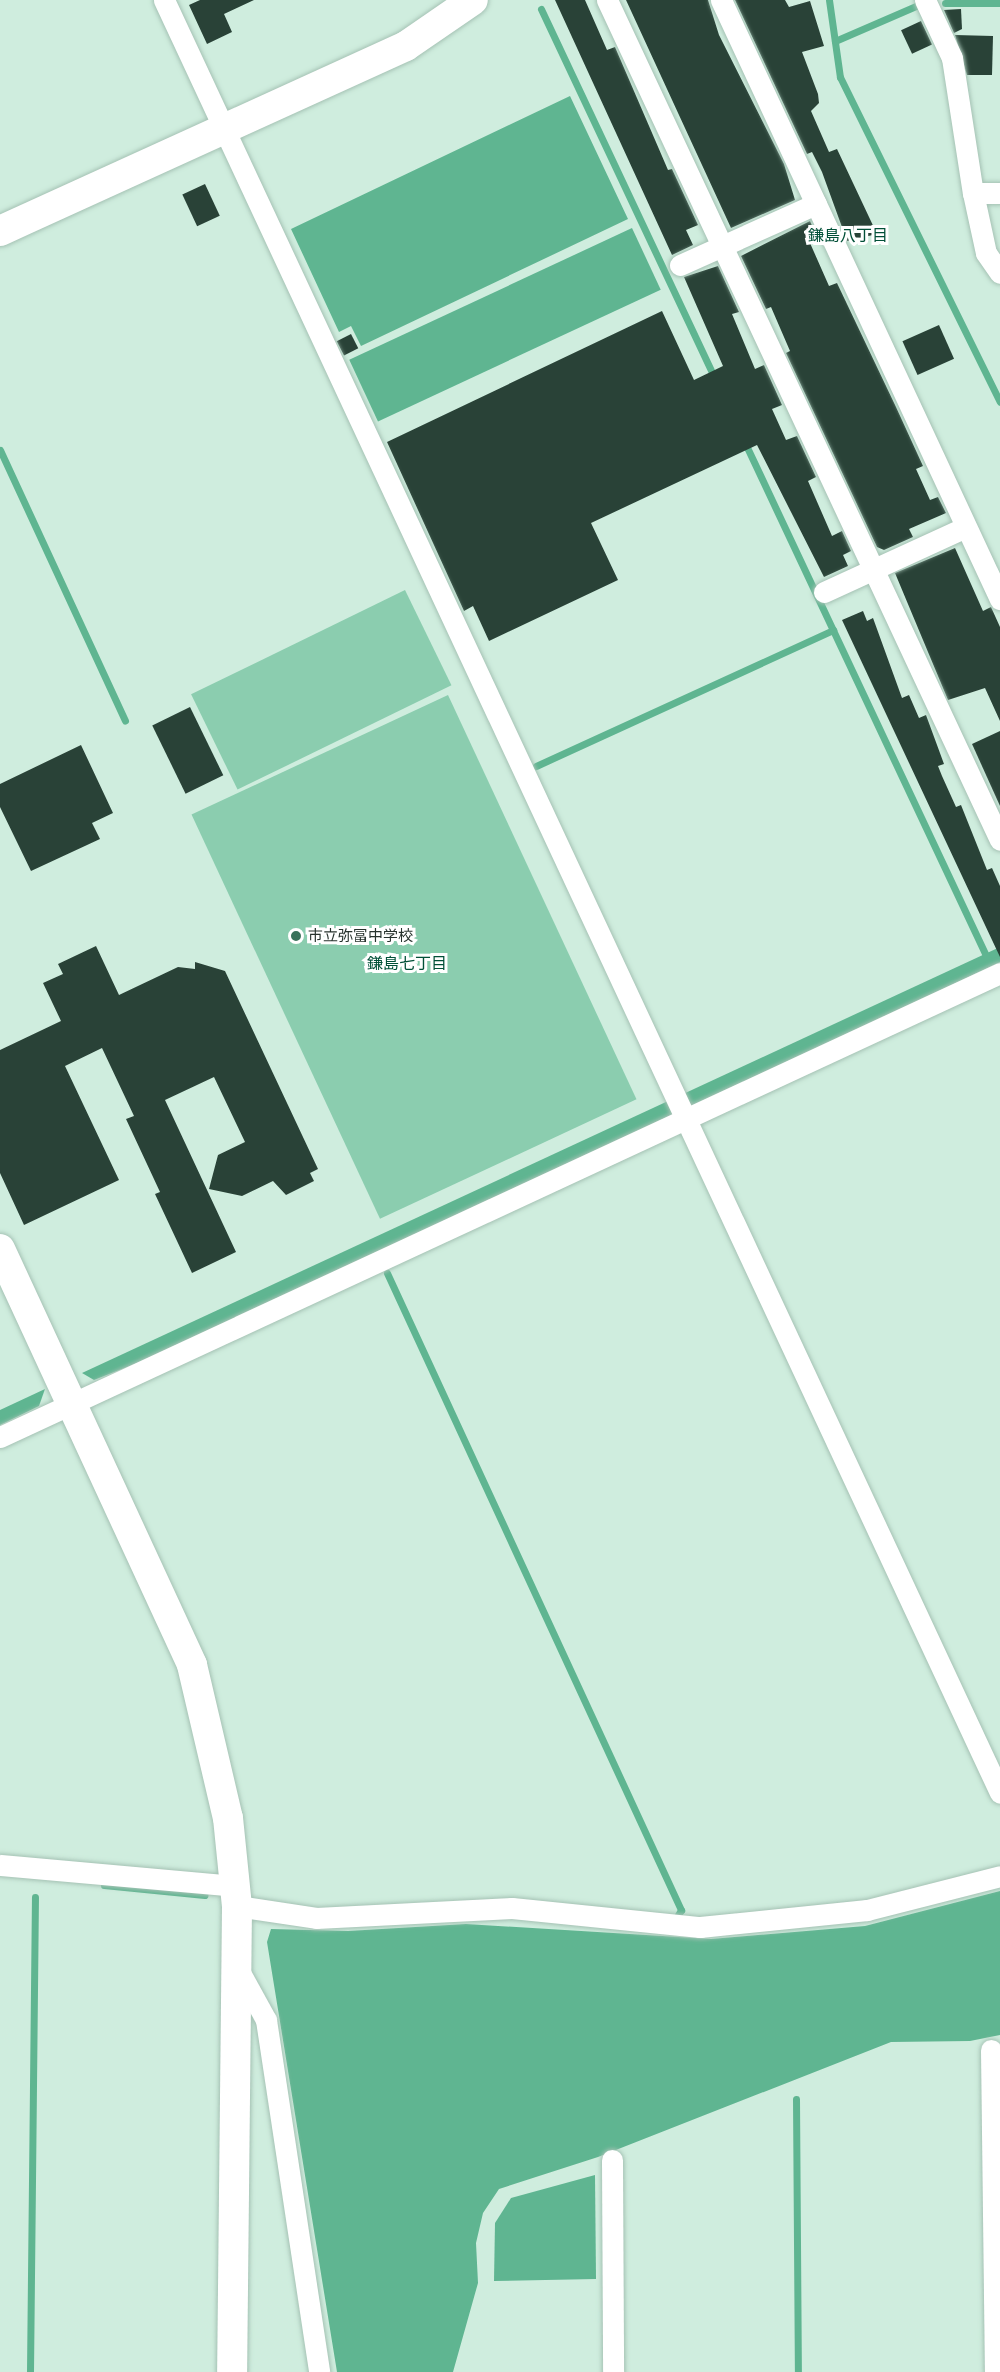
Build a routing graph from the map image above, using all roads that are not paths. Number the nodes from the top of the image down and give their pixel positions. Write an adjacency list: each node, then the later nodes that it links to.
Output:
1 (164, 0): 6 (street)
2 (473, 0): 6 (street)
3 (607, 0): 11 (street)
4 (721, 0): 9 (street)
5 (925, 0): 7 (street)
6 (224, 128): 10 (street); 20 (street)
7 (973, 193): 8 (street); 13 (street)
8 (1000, 193)
9 (816, 204): 11 (street); 14 (street)
10 (0, 231)
11 (721, 247): 12 (street); 15 (street)
12 (680, 266)
13 (1000, 273)
14 (966, 526): 15 (street); 17 (street)
15 (873, 569): 16 (street); 18 (street)
16 (824, 592)
17 (1000, 599)
18 (1000, 840)
19 (1000, 973): 20 (street)
20 (687, 1121): 22 (street); 24 (street)
21 (0, 1249): 22 (street)
22 (73, 1403): 23 (street); 27 (street)
23 (0, 1437)
24 (1000, 1792)
25 (0, 1865): 27 (street)
26 (1000, 1876): 27 (street)
27 (236, 1896): 28 (street)
28 (236, 1966): 31 (street); 32 (street)
29 (992, 2050): 34 (street)
30 (612, 2160): 33 (street)
31 (232, 2372)
32 (319, 2372)
33 (613, 2372)
34 (995, 2372)

